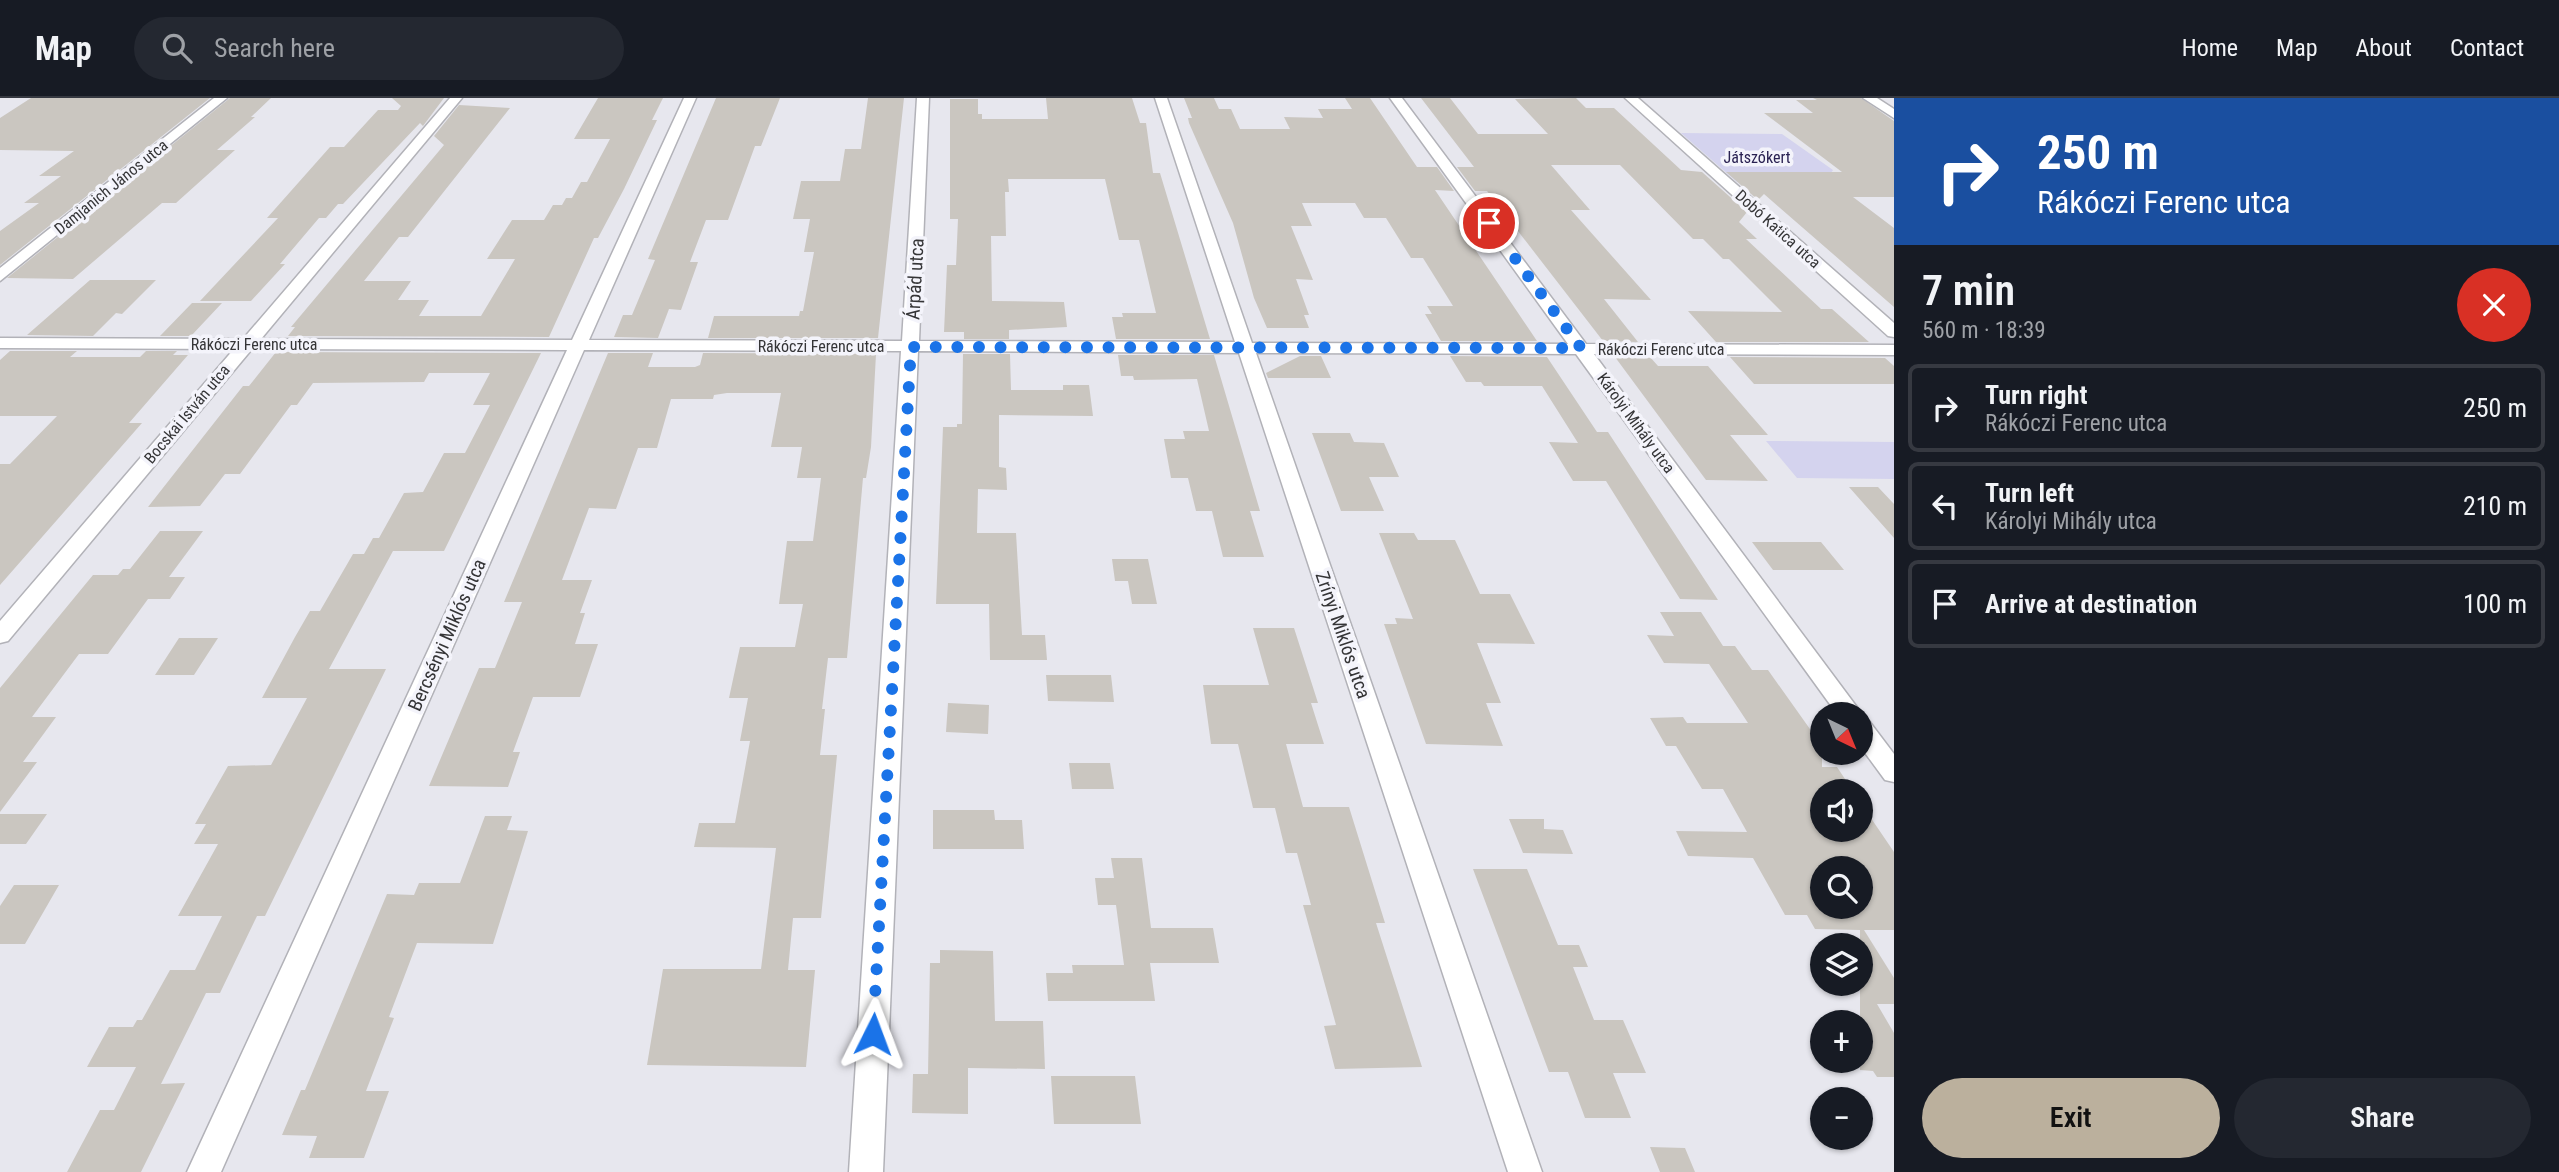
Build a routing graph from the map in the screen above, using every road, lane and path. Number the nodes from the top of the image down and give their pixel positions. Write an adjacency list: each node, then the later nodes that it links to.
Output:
1 (221, 98): 10 (street, Damjanich János utca)
2 (456, 98): 13 (street, Bocskai István utca)
3 (690, 98): 14 (street, Bercsényi Miklós utca)
4 (923, 98): 15 (street, Árpád utca)
5 (1161, 98): 16 (street, Zrínyi Miklós utca)
6 (1396, 98): 17 (street, Károlyi Mihály utca)
7 (1631, 98): 11 (street, Dobó Katica utca)
8 (1869, 98): 9 (street)
9 (1894, 114)
10 (0, 276)
11 (1894, 332)
12 (0, 343): 13 (street, Rákóczi Ferenc utca)
13 (246, 344): 14 (street, Rákóczi Ferenc utca); 19 (street, Bocskai István utca)
14 (579, 346): 15 (street, Rákóczi Ferenc utca); 23 (street, Bercsényi Miklós utca)
15 (911, 347): 16 (street, Rákóczi Ferenc utca); 24 (street, Árpád utca)
16 (1247, 348): 17 (street, Rákóczi Ferenc utca); 25 (street, Zrínyi Miklós utca)
17 (1581, 348): 18 (street, Rákóczi Ferenc utca); 20 (street, Károlyi Mihály utca)
18 (1894, 350)
19 (0, 636)
20 (1841, 702)
21 (1873, 745): 22 (street)
22 (1894, 773)
23 (204, 1172)
24 (866, 1172)
25 (1525, 1172)

